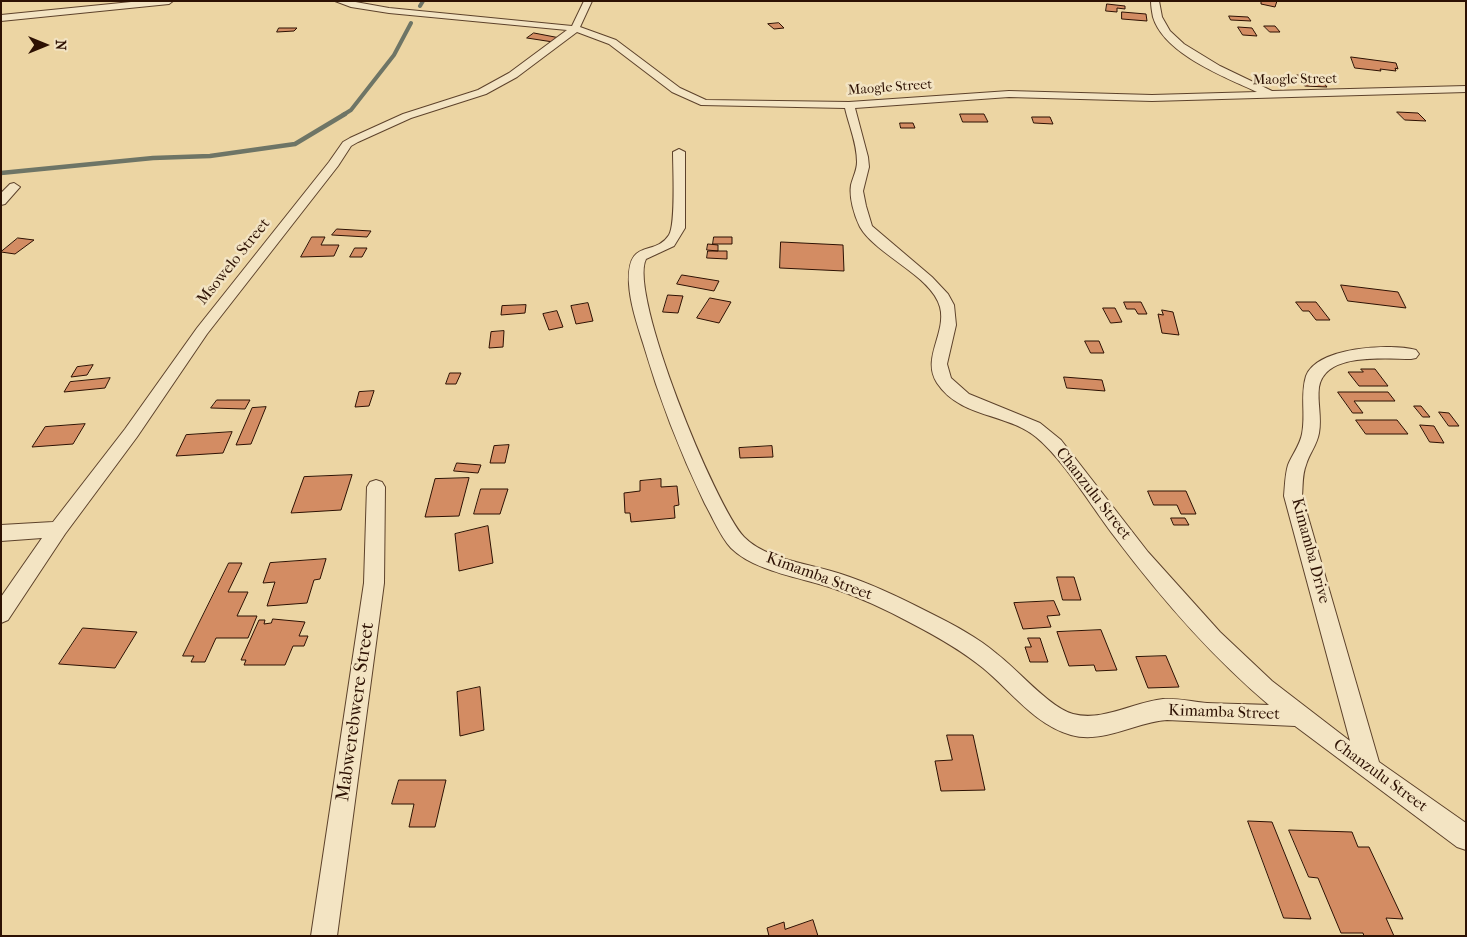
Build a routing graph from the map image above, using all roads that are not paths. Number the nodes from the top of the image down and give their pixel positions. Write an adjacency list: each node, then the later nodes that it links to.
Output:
1 (170, 1): 5 (street)
2 (339, 1): 6 (street, Maogle Street)
3 (588, 1): 6 (street)
4 (1155, 1): 8 (street)
5 (1, 18)
6 (575, 29): 9 (street, Maogle Street); 15 (street, Msowelo Street)
7 (1466, 89): 8 (street, Maogle Street)
8 (1270, 95): 9 (street, Maogle Street)
9 (849, 105): 18 (street, Chanzulu Street)
10 (680, 152): 18 (street, Kimamba Street)
11 (14, 187): 12 (street)
12 (1, 201)
13 (1411, 354): 19 (street, Kimamba Drive)
14 (376, 487): 21 (street, Mabwerebwere Street)
15 (58, 529): 16 (street); 17 (street, Msowelo Street)
16 (1, 533)
17 (1, 614)
18 (1299, 716): 19 (street, Chanzulu Street)
19 (1369, 768): 20 (street, Chanzulu Street)
20 (1466, 838)
21 (324, 936)

